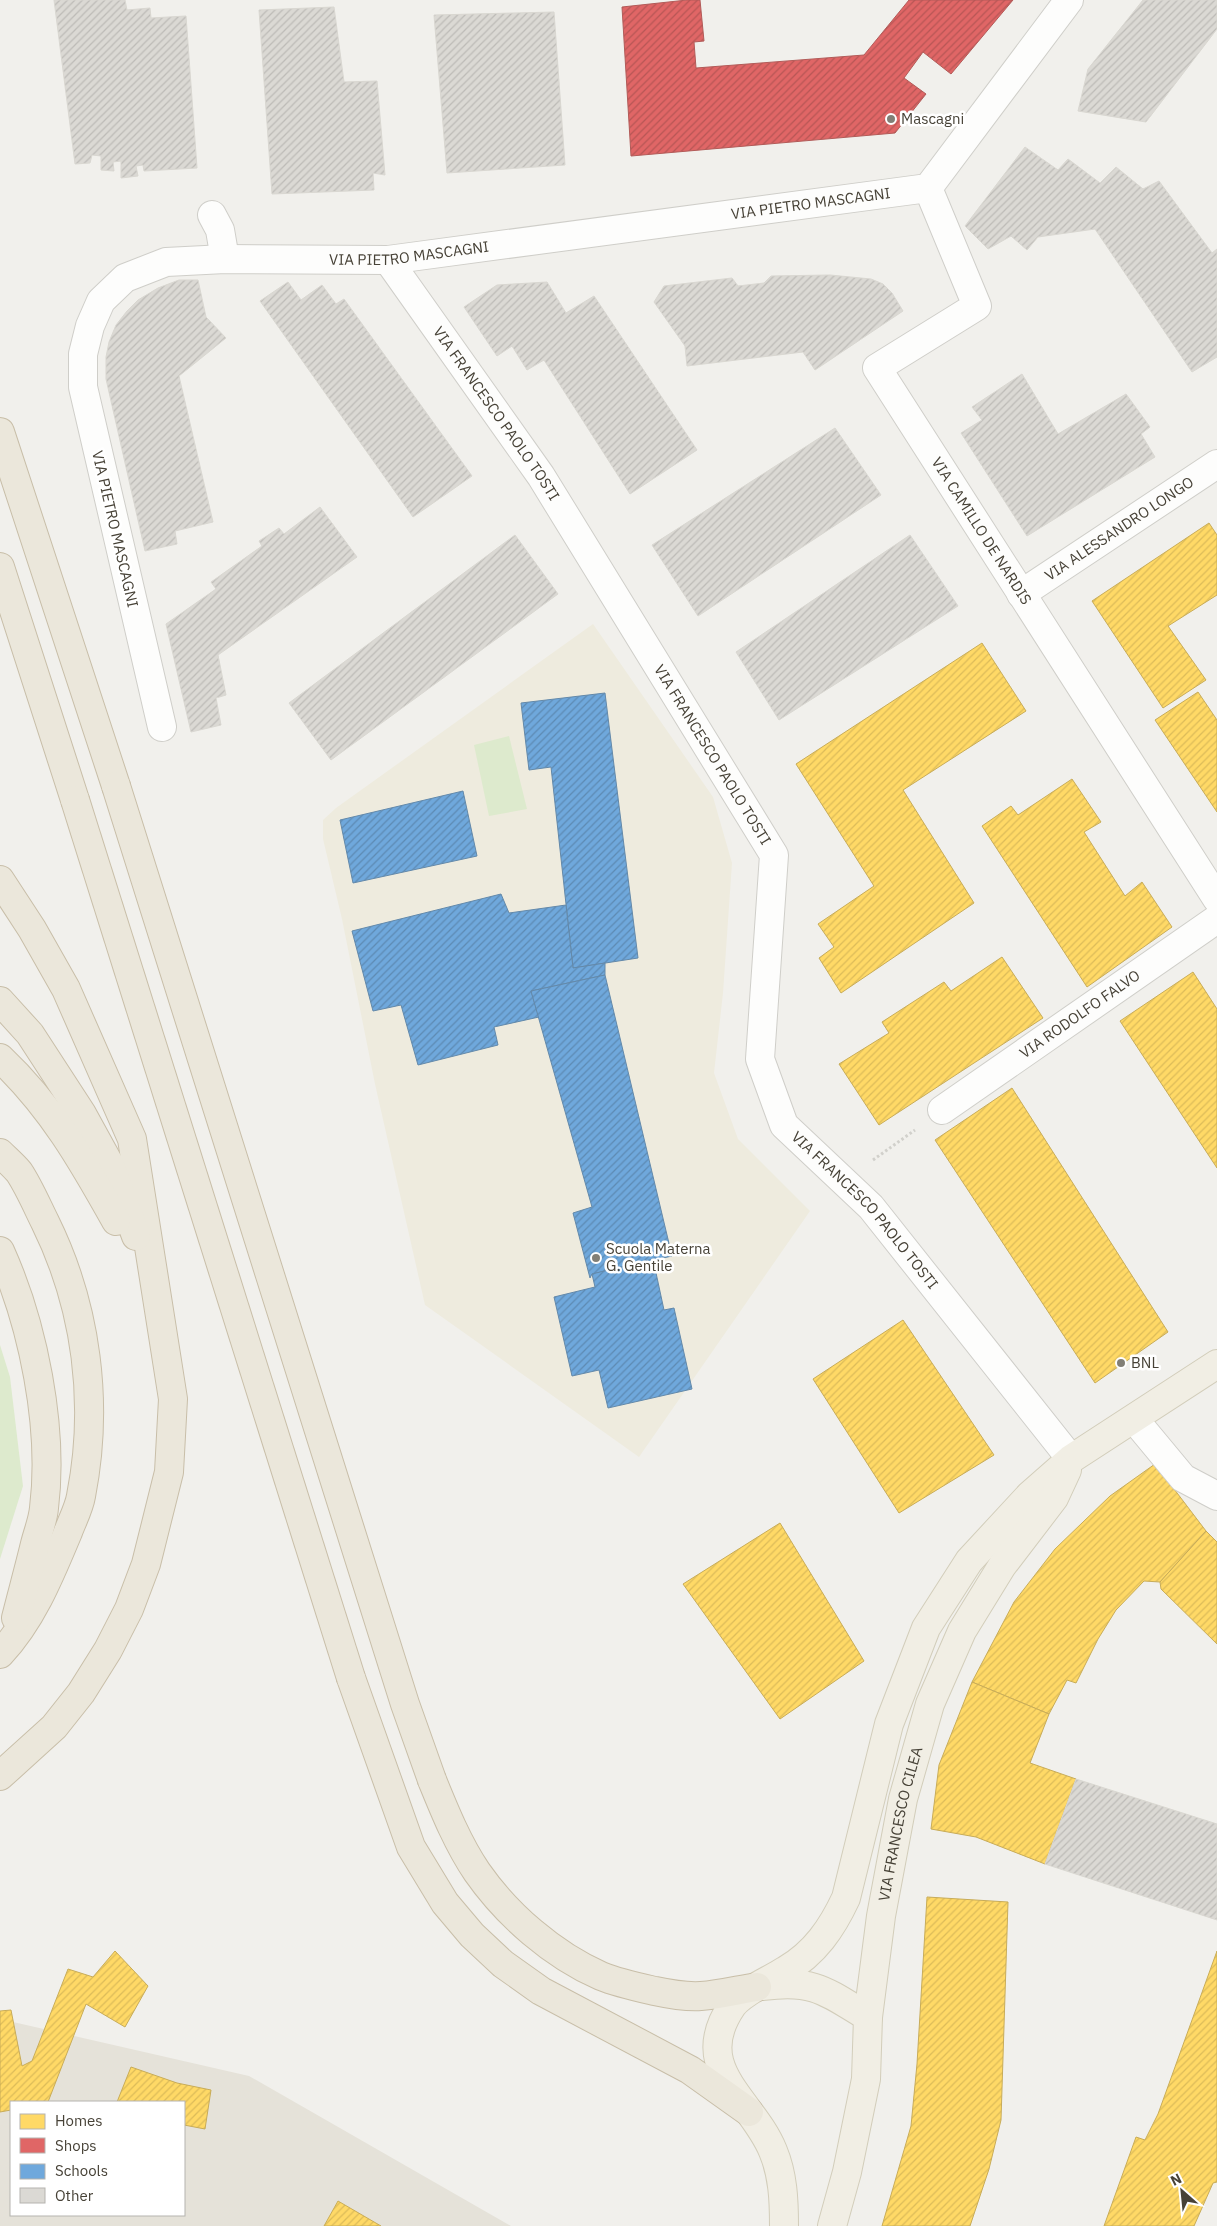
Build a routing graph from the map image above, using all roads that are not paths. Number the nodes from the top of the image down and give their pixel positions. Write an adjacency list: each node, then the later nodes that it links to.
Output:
1 (1069, 0): 2 (street)
2 (928, 188): 5 (street, VIA PIETRO MASCAGNI); 9 (street, VIA CAMILLO DE NARDIS)
3 (212, 215): 4 (street)
4 (225, 259): 5 (street, VIA PIETRO MASCAGNI); 10 (street, VIA PIETRO MASCAGNI)
5 (388, 260): 22 (street, VIA FRANCESCO PAOLO TOSTI)
6 (0, 432): 26 (highway, bridge)
7 (1217, 464): 9 (street, VIA ALESSANDRO LONGO)
8 (0, 567): 28 (highway, bridge)
9 (1021, 594): 12 (street, VIA CAMILLO DE NARDIS)
10 (162, 727)
11 (0, 880): 19 (highway)
12 (1217, 899)
13 (1217, 919): 16 (street, VIA RODOLFO FALVO)
14 (0, 1001): 19 (highway)
15 (0, 1058): 19 (highway)
16 (942, 1110)
17 (0, 1153): 24 (highway)
18 (0, 1251): 24 (highway)
19 (158, 1297): 25 (highway)
20 (1217, 1364): 21 (main road)
21 (1134, 1419): 22 (main road); 23 (street)
22 (1071, 1459): 26 (main road); 27 (main road, VIA FRANCESCO CILEA)
23 (1217, 1496)
24 (5, 1649)
25 (0, 1776)
26 (757, 1987): 27 (main road); 28 (main road)
27 (868, 2017): 30 (main road, VIA FRANCESCO CILEA)
28 (749, 2112): 29 (main road)
29 (784, 2226)
30 (832, 2226)

